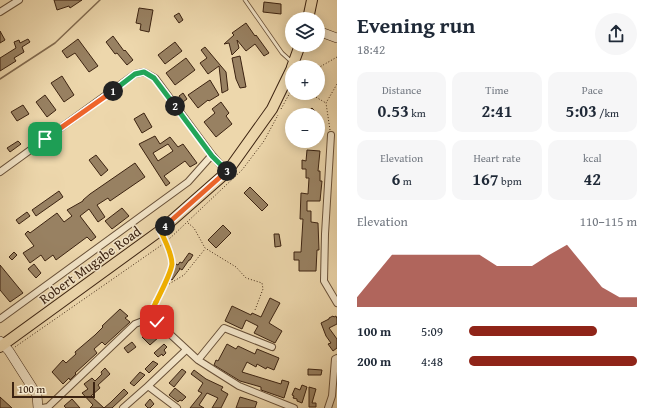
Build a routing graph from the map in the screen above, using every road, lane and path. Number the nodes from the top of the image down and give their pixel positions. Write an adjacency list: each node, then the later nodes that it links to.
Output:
1 (19, 0): 4 (street)
2 (245, 0): 9 (lane)
3 (312, 0): 5 (main road)
4 (0, 12)
5 (309, 12)
6 (325, 34): 7 (street)
7 (337, 38)
8 (337, 57): 10 (path)
9 (288, 60)
10 (325, 64)
11 (285, 82): 18 (main road, Robert Mugabe Road)
12 (337, 84): 14 (path)
13 (321, 100): 14 (path)
14 (326, 103): 15 (path)
15 (331, 135): 23 (street)
16 (212, 156): 17 (street); 18 (street); 25 (street)
17 (0, 172)
18 (227, 172): 20 (main road, Robert Mugabe Road)
19 (187, 223): 21 (path)
20 (160, 230): 22 (path); 27 (main road, Robert Mugabe Road)
21 (206, 248): 22 (path); 24 (path)
22 (164, 288): 26 (path)
23 (337, 303)
24 (255, 310)
25 (0, 319)
26 (148, 319): 29 (street); 34 (street)
27 (1, 344): 33 (street)
28 (272, 348): 31 (street)
29 (186, 350): 31 (street); 32 (street)
30 (337, 358): 38 (street)
31 (198, 360): 37 (street)
32 (148, 386): 35 (street); 36 (street)
33 (38, 408)
34 (42, 408)
35 (123, 408)
36 (177, 408)
37 (294, 408)
38 (328, 408)

